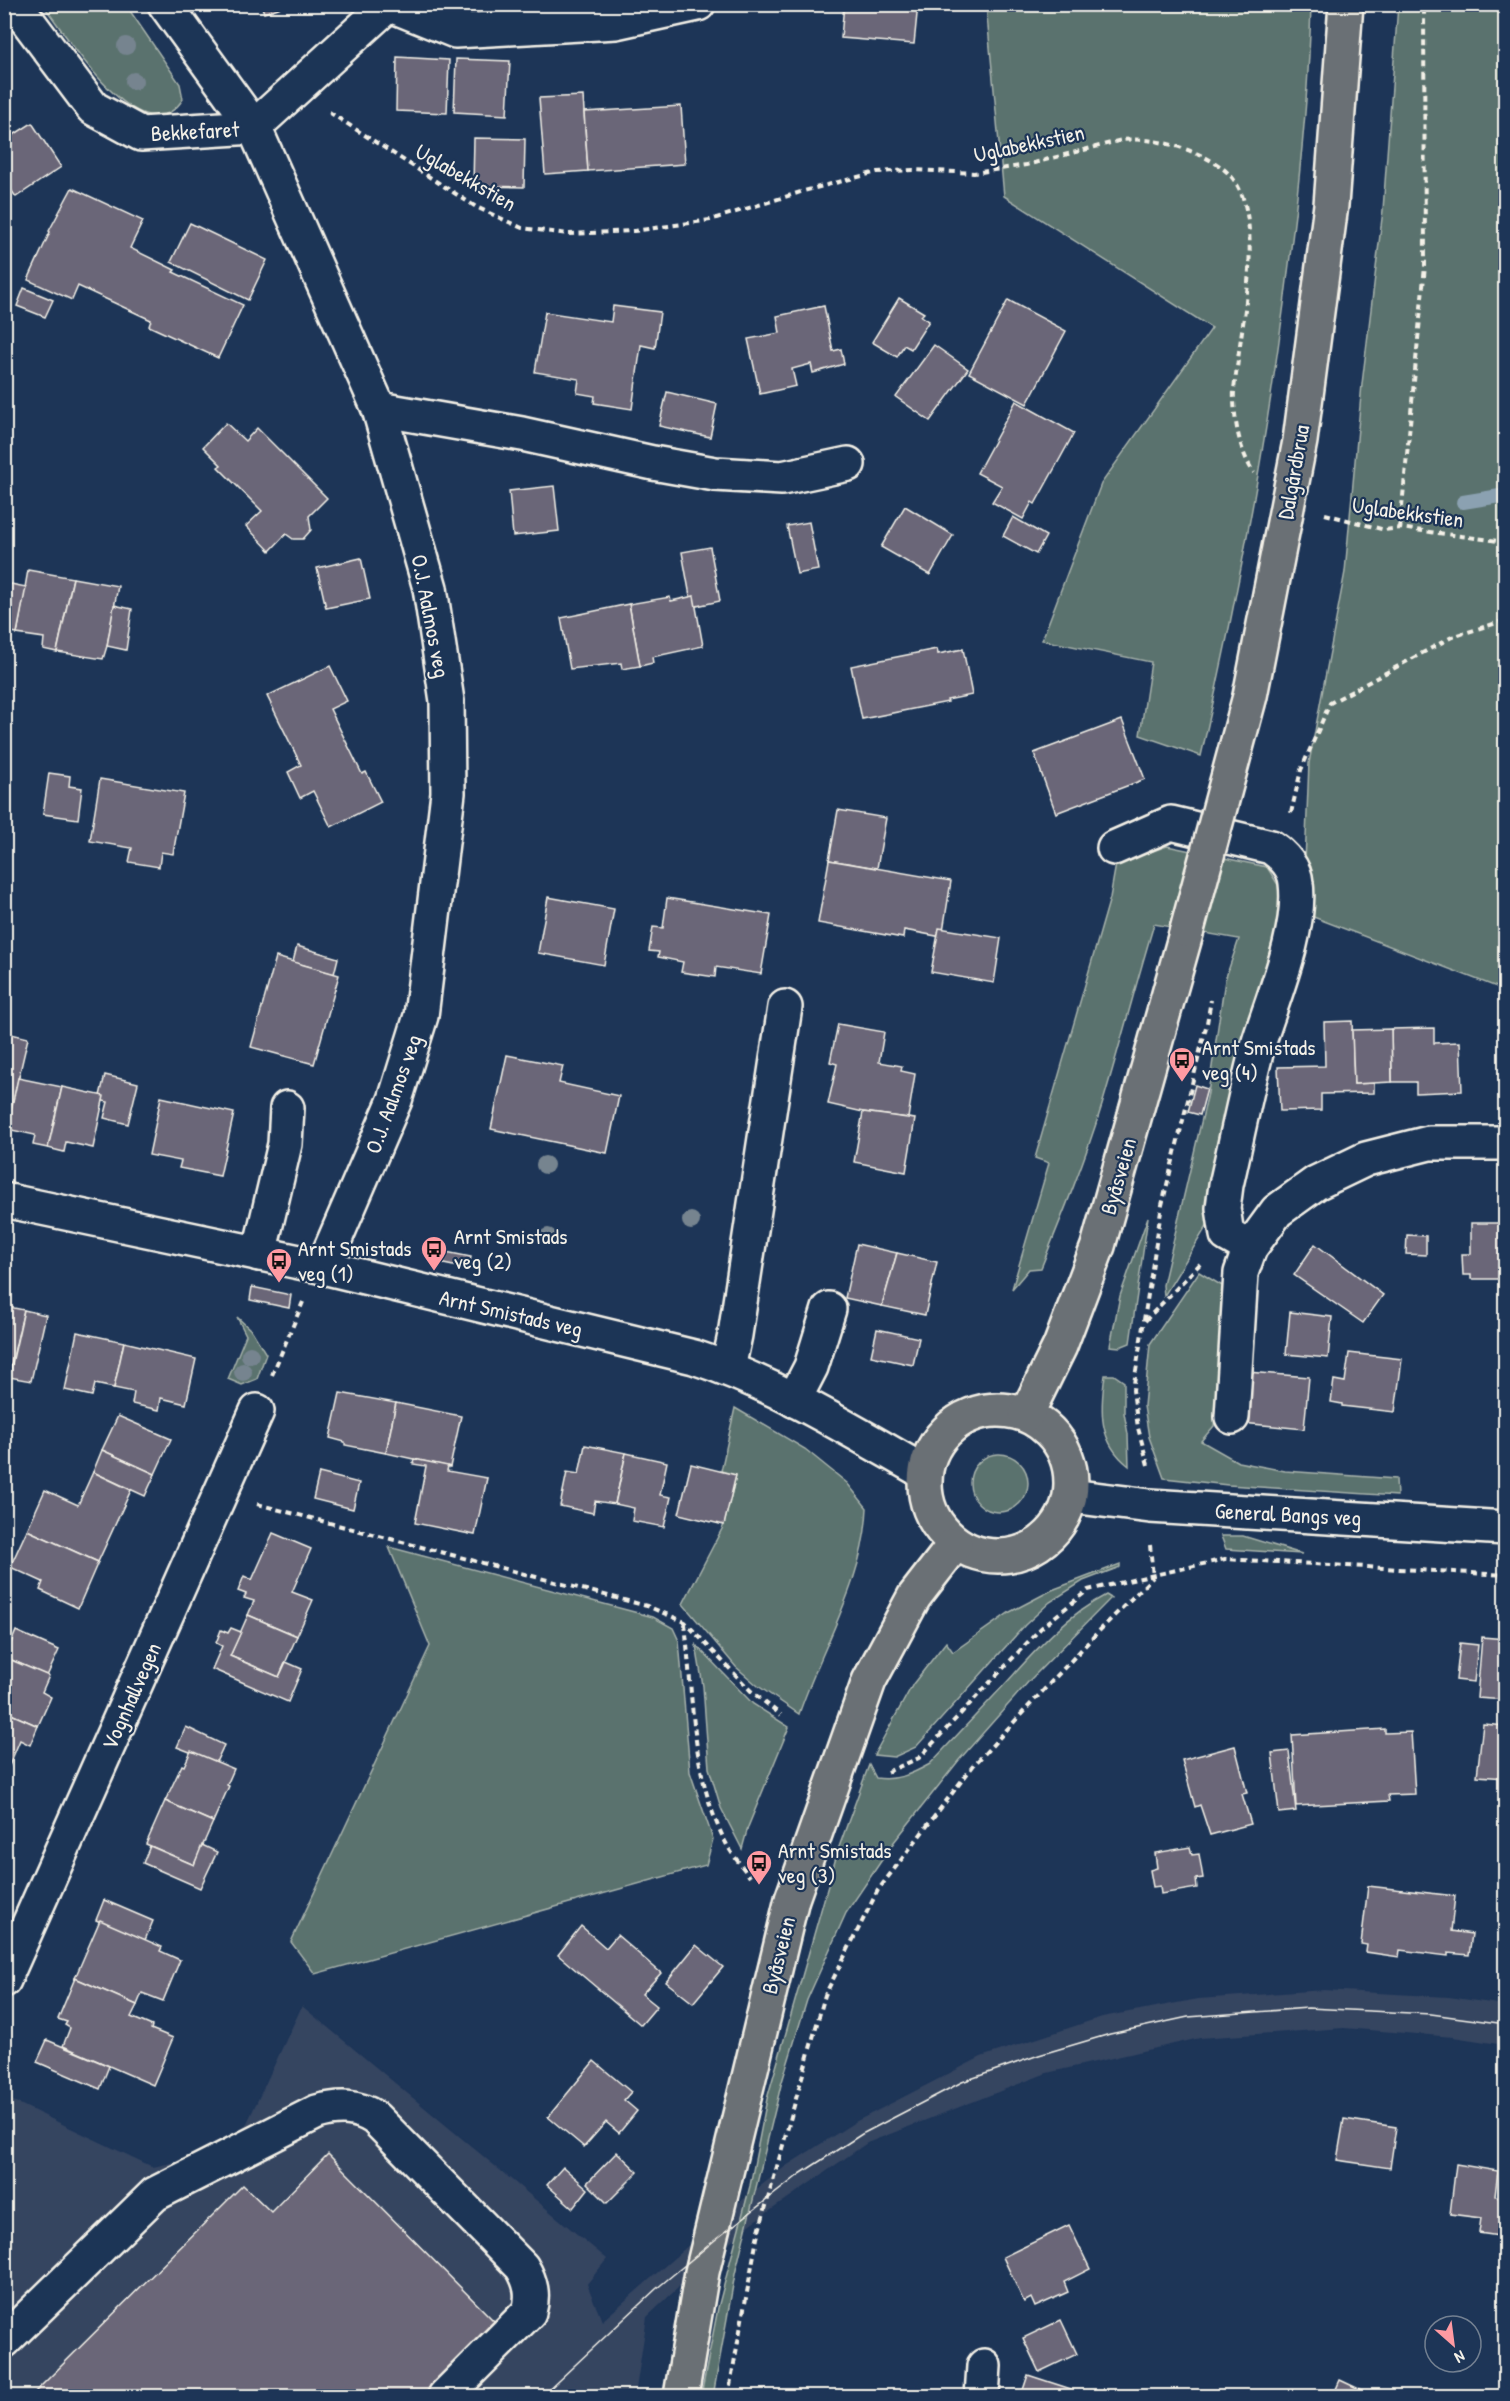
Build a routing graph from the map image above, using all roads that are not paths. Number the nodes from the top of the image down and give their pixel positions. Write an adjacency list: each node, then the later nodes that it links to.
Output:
1 (15, 4): 6 (street, Bekkefaret)
2 (165, 4): 6 (street, O.J. Aalmos veg)
3 (698, 4): 5 (street)
4 (1346, 4): 10 (main road, Dalgårdbrua, bridge)
5 (389, 5): 6 (street)
6 (254, 127): 7 (street, O.J. Aalmos veg)
7 (379, 409): 8 (street); 17 (street, O.J. Aalmos veg)
8 (848, 464)
9 (1114, 848): 15 (street)
10 (1187, 930): 22 (main road, Byåsveien)
11 (785, 1007): 19 (street)
12 (287, 1108): 16 (street)
13 (1506, 1143): 15 (street)
14 (4, 1200): 16 (street, Arnt Smistads veg)
15 (1239, 1241): 23 (street)
16 (259, 1254): 17 (street, Arnt Smistads veg)
17 (315, 1280): 19 (street, Arnt Smistads veg)
18 (829, 1310): 20 (street)
19 (728, 1368): 20 (street, Arnt Smistads veg)
20 (794, 1400): 24 (street, Arnt Smistads veg)
21 (257, 1411): 28 (street, Vognhallvegen)
22 (1026, 1415): 24 (main road); 25 (main road)
23 (1232, 1417)
24 (924, 1472): 27 (main road)
25 (1071, 1496): 26 (street, General Bangs veg); 27 (main road)
26 (1506, 1528)
27 (955, 1544): 31 (main road, Byåsveien)
28 (4, 1980)
29 (4, 2340): 30 (street)
30 (445, 2397)
31 (681, 2397)

